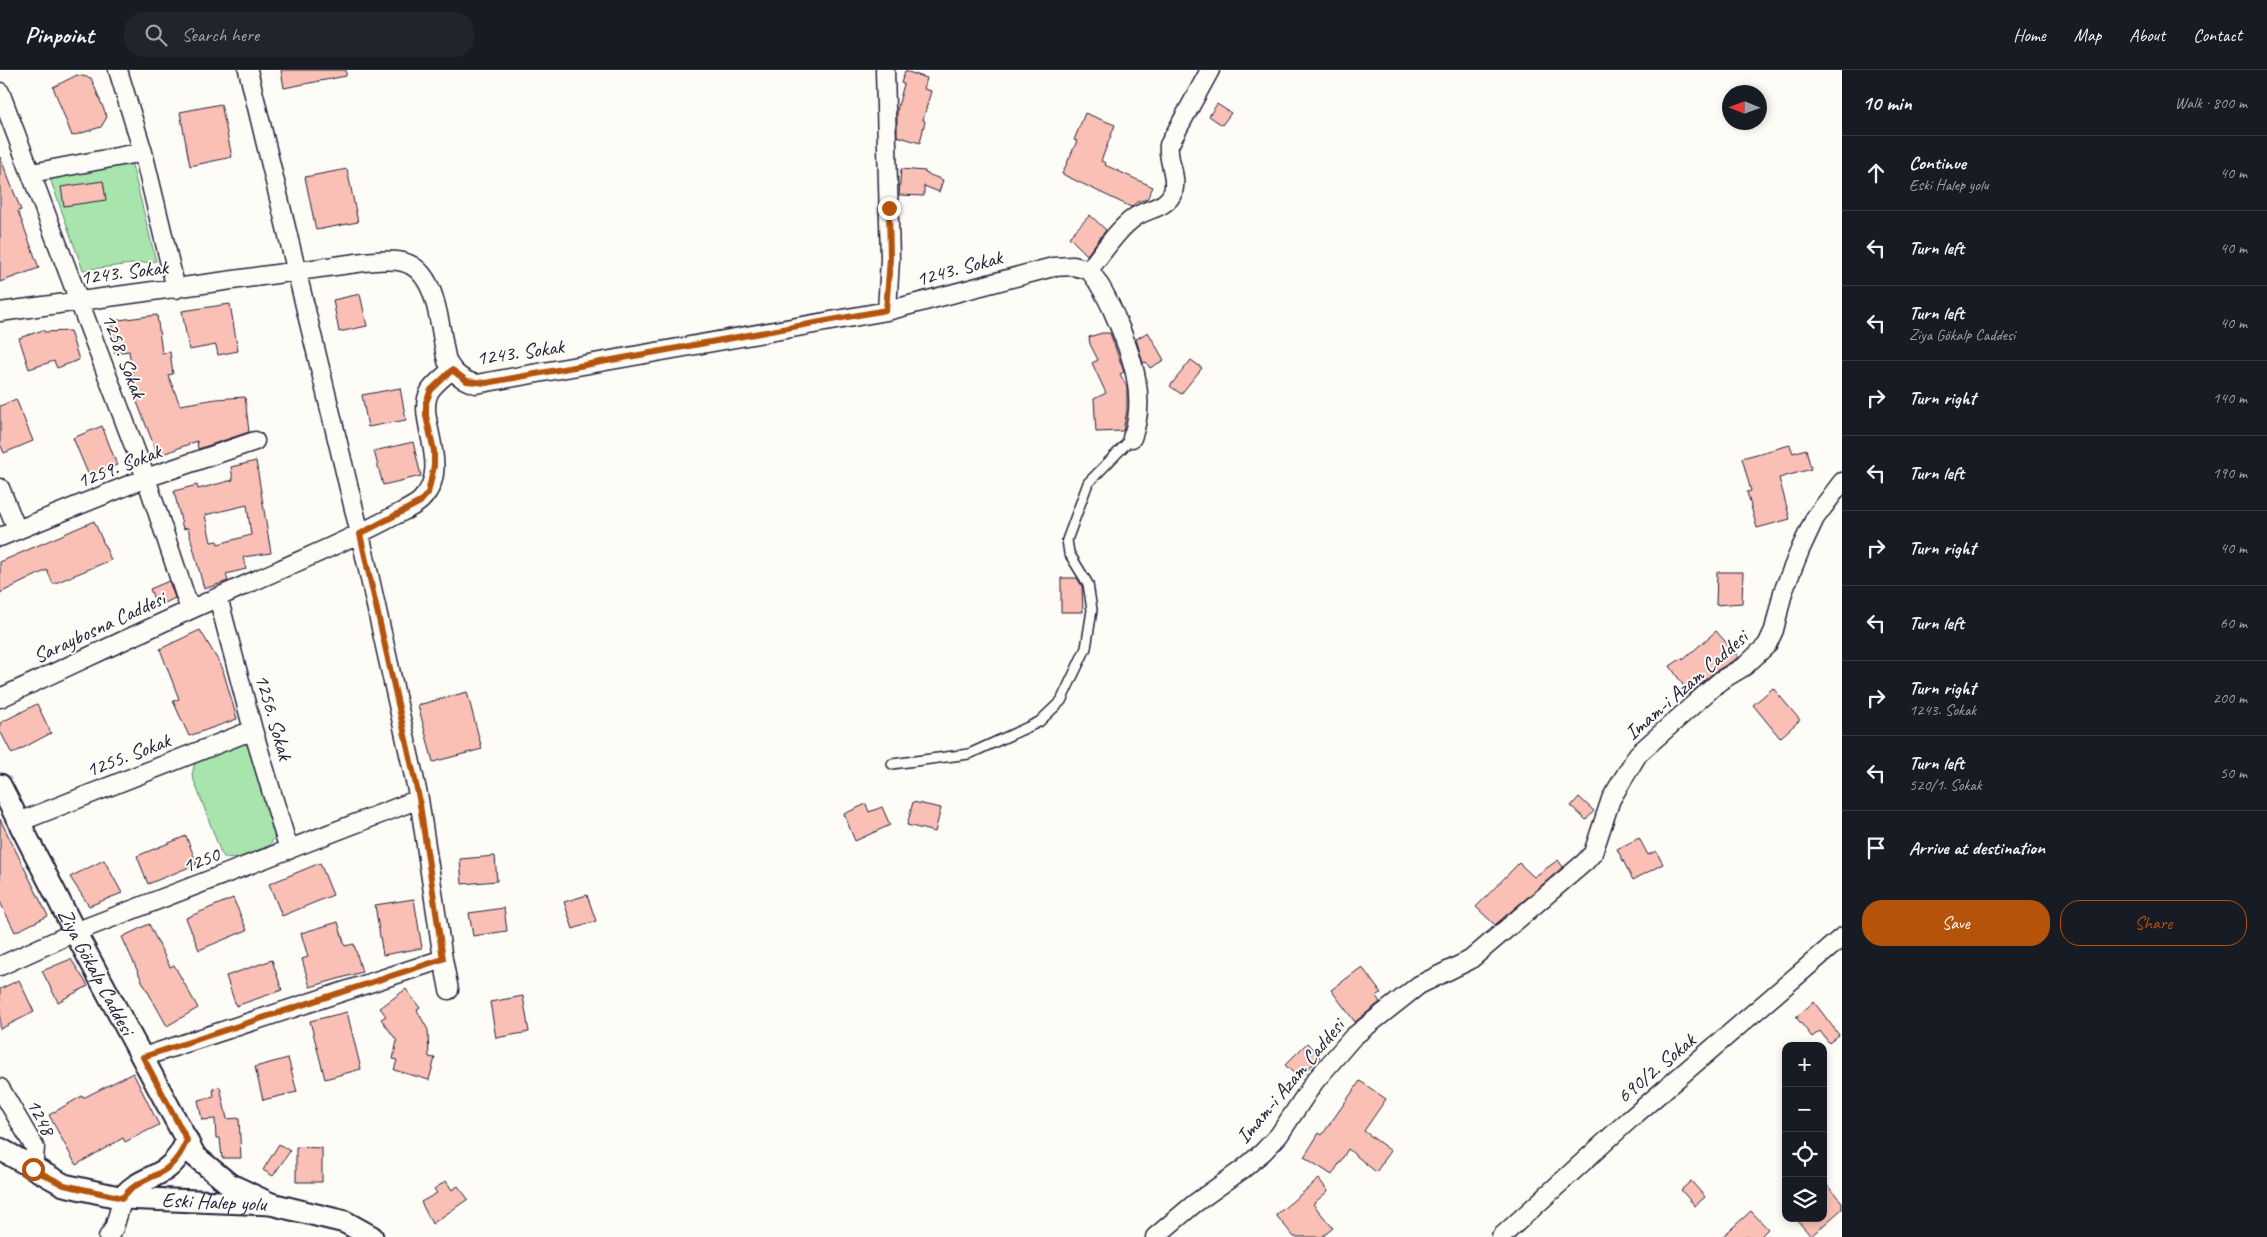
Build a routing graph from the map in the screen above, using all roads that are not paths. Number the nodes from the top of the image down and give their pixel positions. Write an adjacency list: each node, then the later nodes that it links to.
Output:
1 (118, 70): 6 (street)
2 (248, 70): 9 (street)
3 (885, 70): 12 (street)
4 (1210, 70): 8 (street)
5 (0, 92): 7 (street, 1258. Sokak)
6 (143, 152): 7 (street); 10 (street)
7 (32, 173): 11 (street, 1258. Sokak)
8 (1088, 270): 12 (street, 1243. Sokak); 15 (street)
9 (297, 272): 10 (street, 1243. Sokak); 14 (street, 1243. Sokak); 21 (street)
10 (176, 288): 11 (street, 1243. Sokak)
11 (79, 300): 13 (street, 1243. Sokak); 17 (street, 1258. Sokak)
12 (886, 310): 14 (street, 1243. Sokak)
13 (0, 312)
14 (452, 370): 21 (street, Saraybosna Caddesi)
15 (1132, 438): 27 (lane)
16 (255, 441): 17 (street, 1259. Sokak)
17 (146, 478): 20 (street, 1259. Sokak); 24 (street, 1258. Sokak)
18 (1842, 482): 46 (street, Imam-i Azam Caddesi)
19 (0, 488): 20 (street)
20 (17, 530): 22 (street, 1259. Sokak)
21 (360, 534): 23 (street, Saraybosna Caddesi); 29 (street)
22 (0, 537)
23 (218, 596): 24 (street, Saraybosna Caddesi); 26 (street, 1256. Sokak)
24 (190, 610): 25 (street, Saraybosna Caddesi)
25 (0, 698)
26 (253, 730): 30 (street, 1255. Sokak); 31 (street, 1256. Sokak)
27 (892, 764)
28 (0, 785): 30 (street, Ziya Gökalp Caddesi)
29 (419, 798): 31 (street, 1250); 34 (street)
30 (18, 822): 32 (street, Ziya Gökalp Caddesi)
31 (289, 850): 32 (street, 1250)
32 (75, 932): 35 (street, 1250); 37 (street, Ziya Gökalp Caddesi)
33 (1842, 937): 47 (street, 690/2. Sokak)
34 (443, 959): 36 (street); 37 (street)
35 (0, 966)
36 (449, 990)
37 (143, 1057): 39 (street, Ziya Gökalp Caddesi)
38 (0, 1088): 41 (street, 1248)
39 (187, 1140): 42 (street); 43 (street, Ziya Gökalp Caddesi)
40 (0, 1149): 41 (street, Eski Halep yolu)
41 (33, 1169): 42 (street, Eski Halep yolu)
42 (123, 1198): 43 (street, Eski Halep yolu); 44 (street)
43 (271, 1204): 45 (street, Eski Halep yolu)
44 (108, 1237)
45 (372, 1237)
46 (1155, 1237)
47 (1501, 1237)

